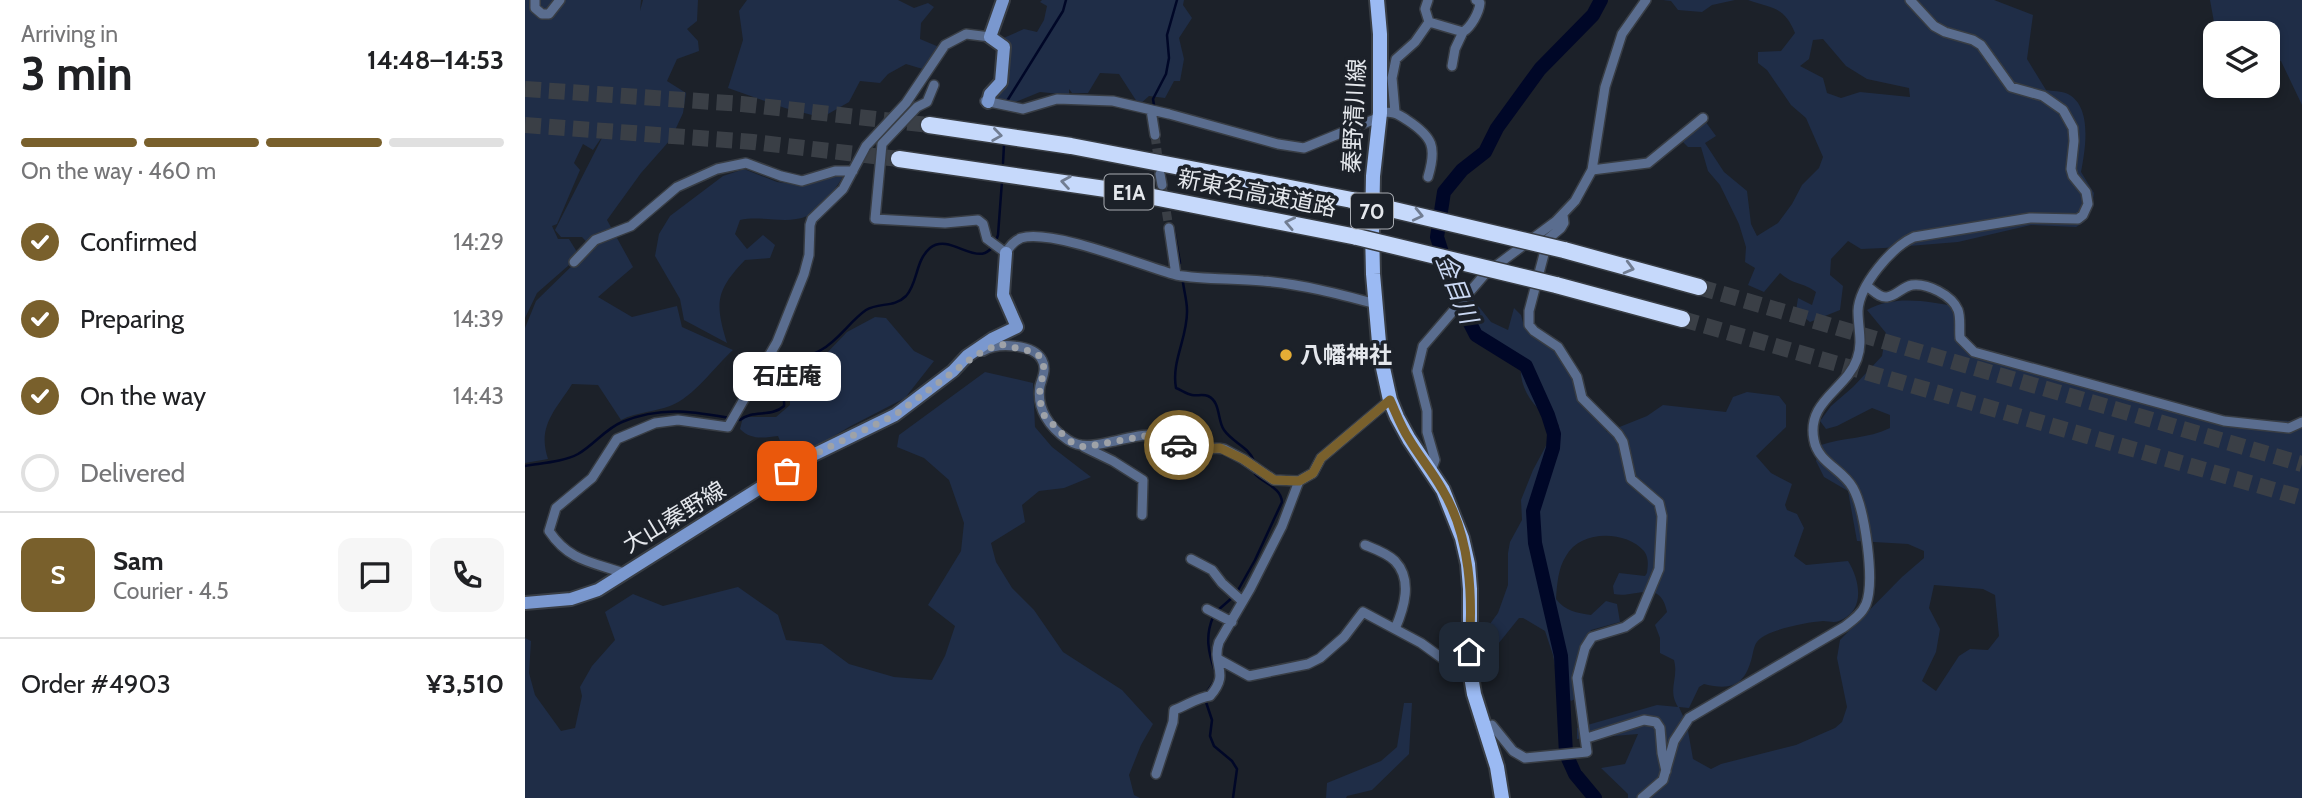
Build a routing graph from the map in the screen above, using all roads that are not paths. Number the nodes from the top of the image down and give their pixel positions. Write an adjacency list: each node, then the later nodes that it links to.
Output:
1 (535, 0): 2 (street)
2 (561, 0)
3 (1003, 0): 11 (main road)
4 (1377, 0): 16 (main road, 秦野清川線 / 70)
5 (1428, 0): 9 (street)
6 (1476, 0): 10 (street)
7 (1646, 0): 21 (street)
8 (1910, 0): 30 (street)
9 (1429, 22): 10 (street); 16 (street)
10 (1463, 32): 12 (street)
11 (991, 37): 14 (main road); 22 (street)
12 (1452, 66)
13 (934, 85): 26 (street)
14 (987, 101): 15 (street)
15 (1151, 110): 16 (street); 19 (street)
16 (1385, 114): 23 (street); 31 (main road, 秦野清川線 / 70)
17 (1703, 118): 21 (street)
18 (929, 125): 29 (highway, 新東名高速道路 / E1A, one-way to 29, bridge)
19 (1154, 135)
20 (899, 159): 32 (highway, 新東名高速道路 / E1A, one-way to 20, bridge)
21 (1592, 170): 24 (street)
22 (853, 171): 27 (street); 42 (street)
23 (1428, 177)
24 (1563, 215): 37 (street); 51 (street)
25 (1169, 228): 28 (street)
26 (998, 248): 28 (street); 33 (main road, 大山秦野線)
27 (574, 262)
28 (1176, 275): 31 (street)
29 (1699, 287)
30 (1868, 287): 35 (street); 52 (street)
31 (1376, 304): 34 (main road, 秦野清川線 / 70)
32 (1682, 319)
33 (953, 371): 36 (street); 42 (main road, 大山秦野線)
34 (1390, 400): 37 (main road, 秦野清川線 / 70); 38 (street)
35 (2302, 422)
36 (1084, 447): 38 (street); 39 (street)
37 (1431, 471): 49 (main road, 秦野清川線 / 70)
38 (1299, 481): 43 (street)
39 (1142, 515)
40 (1365, 545): 47 (street)
41 (1191, 559): 43 (street)
42 (624, 573): 44 (main road, 大山秦野線)
43 (1239, 598): 46 (street)
44 (525, 603)
45 (1209, 610): 46 (street)
46 (1232, 622): 48 (street)
47 (1395, 629): 48 (street); 49 (street)
48 (1216, 665): 53 (street)
49 (1470, 670): 50 (main road, 秦野清川線 / 70)
50 (1485, 727): 51 (street); 54 (main road, 秦野清川線 / 70)
51 (1587, 738): 52 (street)
52 (1667, 772): 55 (street)
53 (1156, 774)
54 (1504, 798)
55 (1642, 798)

